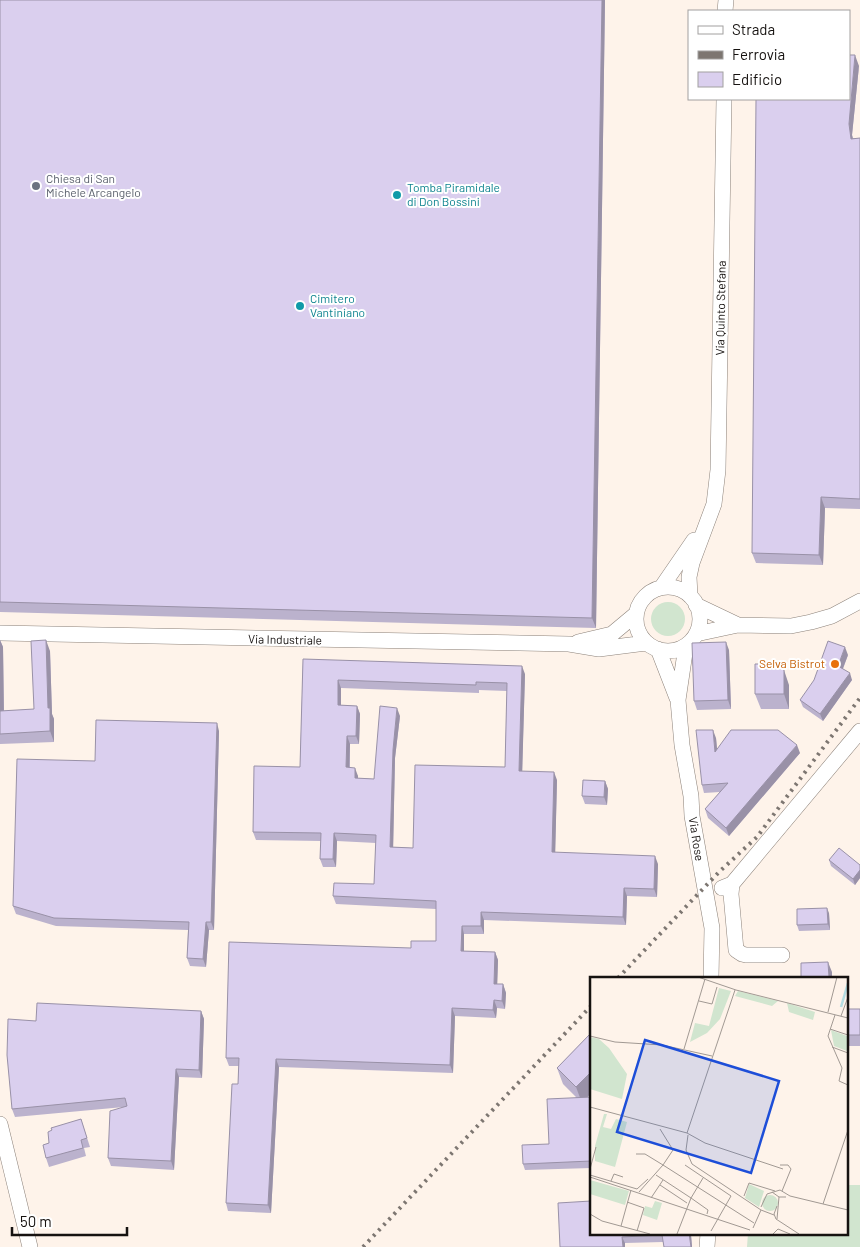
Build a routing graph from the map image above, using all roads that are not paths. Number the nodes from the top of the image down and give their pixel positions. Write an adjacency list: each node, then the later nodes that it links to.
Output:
1 (724, 100): 2 (street, Via Quinto Stefana)
2 (710, 516): 3 (street, Via Quinto Stefana); 4 (street, Via Quinto Stefana)
3 (661, 588): 4 (street); 6 (street)
4 (693, 600): 7 (street); 9 (street)
5 (860, 601): 7 (street)
6 (636, 614): 10 (street, Via Industriale); 11 (street)
7 (738, 625): 9 (street)
8 (0, 633): 10 (street, Via Industriale)
9 (691, 640): 11 (street); 12 (street, Via Rose)
10 (569, 644): 11 (street, Via Industriale)
11 (652, 646): 12 (street, Via Rose)
12 (678, 700): 15 (street, Via Rose)
13 (860, 731): 14 (street)
14 (782, 955)
15 (712, 977)
16 (0, 1124): 18 (street)
17 (708, 1234): 19 (street)
18 (30, 1247)
19 (707, 1247)

